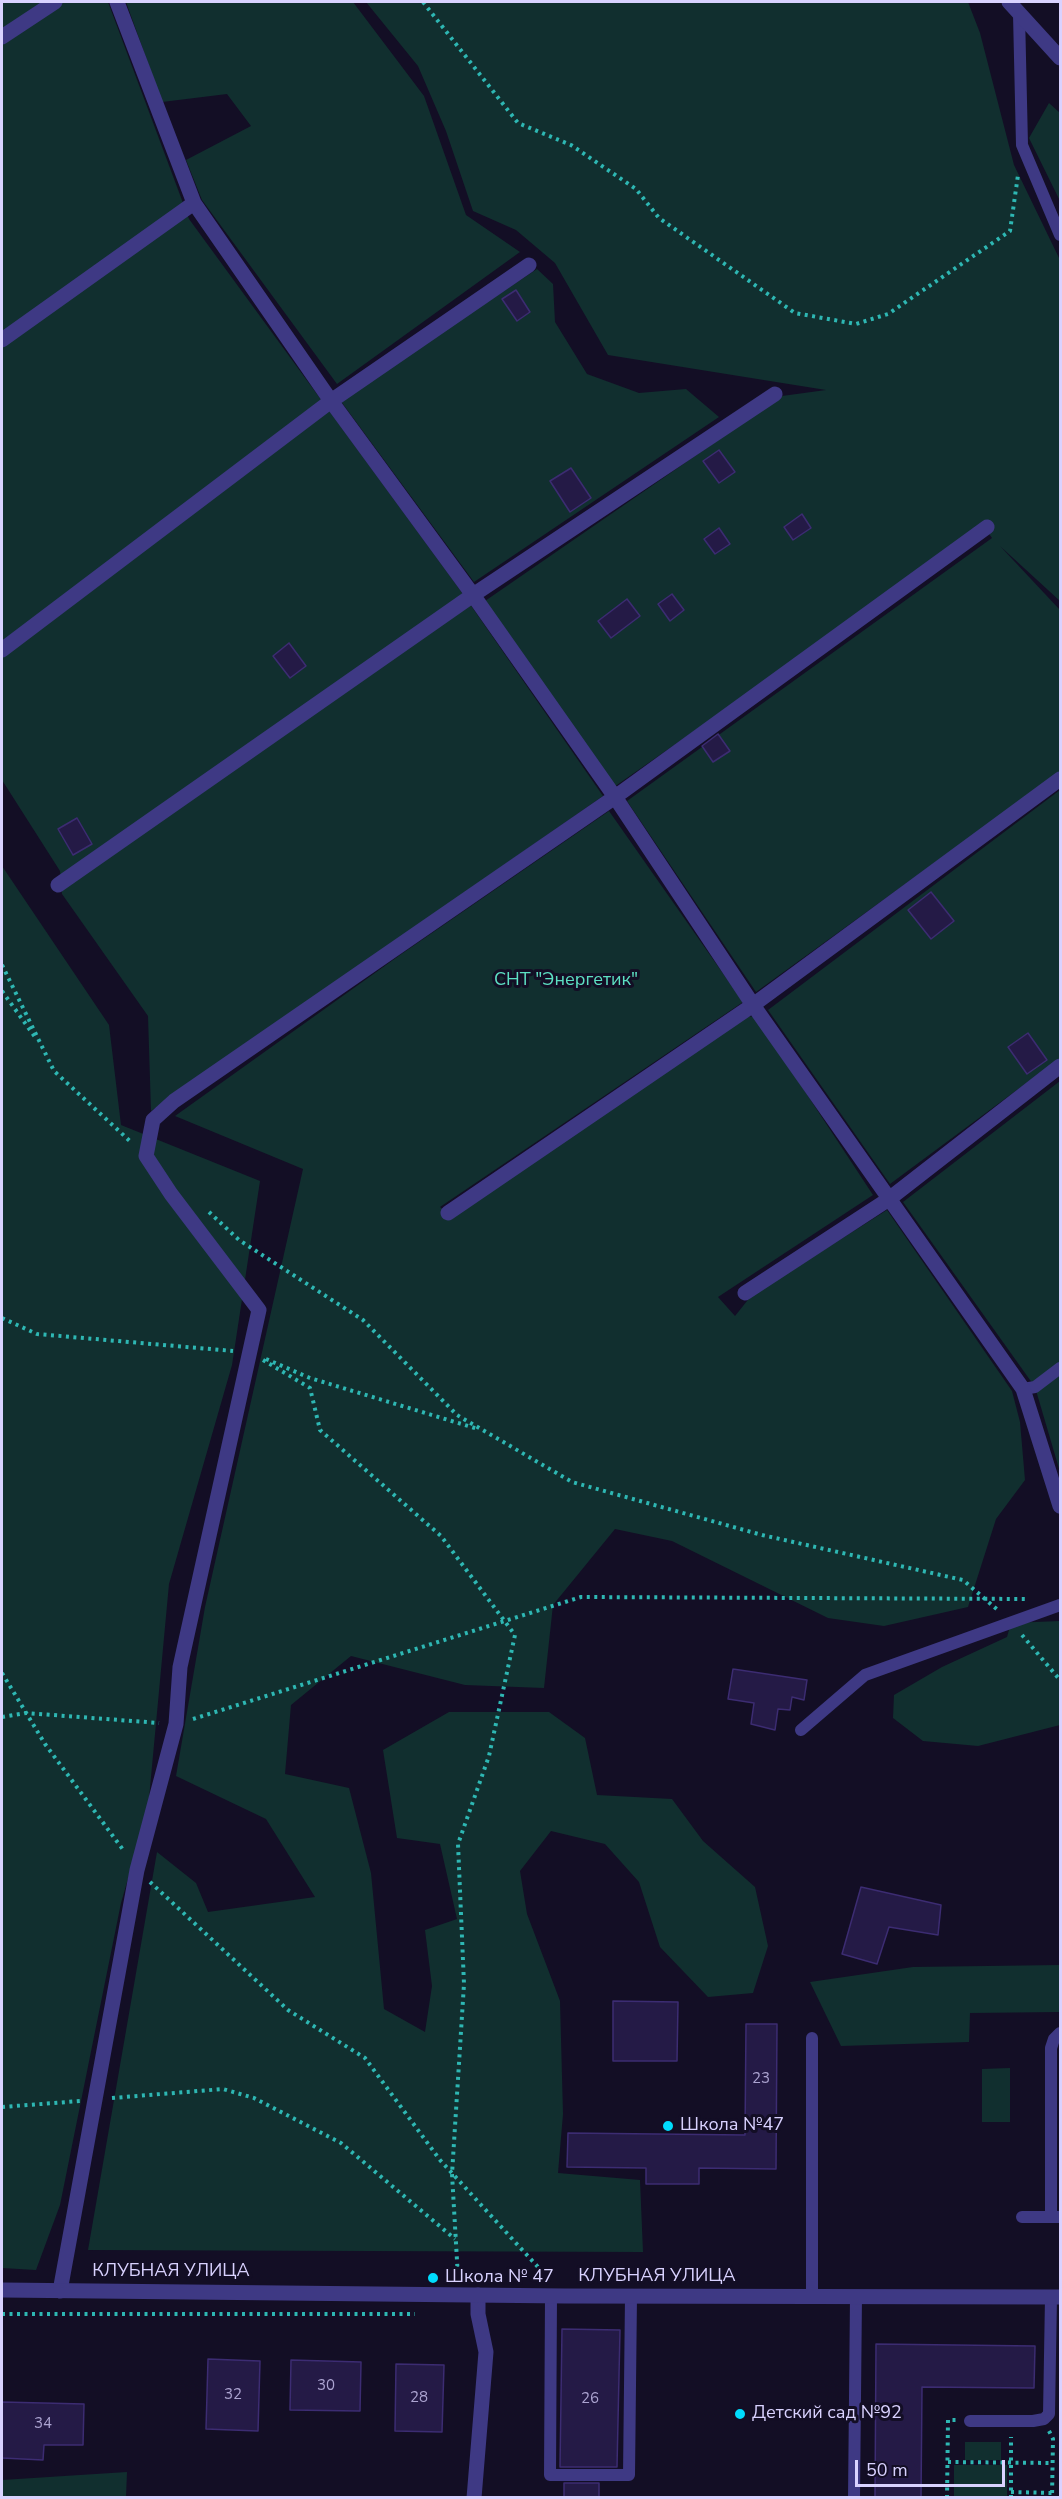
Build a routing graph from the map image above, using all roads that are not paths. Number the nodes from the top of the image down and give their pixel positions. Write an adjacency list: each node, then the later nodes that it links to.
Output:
1 (55, 2): 4 (street)
2 (117, 2): 6 (street)
3 (1014, 8): 5 (street); 7 (lane)
4 (2, 37)
5 (1060, 58)
6 (194, 203): 9 (street); 11 (street)
7 (1060, 235)
8 (529, 265): 11 (street)
9 (2, 340)
10 (775, 394): 13 (street)
11 (331, 401): 13 (street); 14 (street)
12 (987, 527): 16 (street)
13 (473, 595): 16 (street); 17 (street)
14 (2, 650)
15 (1060, 779): 18 (street)
16 (615, 797): 18 (street); 33 (street)
17 (58, 885)
18 (753, 1005): 20 (street); 21 (street)
19 (1060, 1066): 20 (street)
20 (889, 1199): 22 (street); 24 (street)
21 (448, 1213)
22 (745, 1293)
23 (1060, 1368): 24 (lane)
24 (1023, 1389): 25 (street)
25 (1060, 1506)
26 (1060, 1605): 27 (lane)
27 (801, 1730)
28 (1060, 2033): 31 (lane)
29 (812, 2038): 37 (lane)
30 (1022, 2217): 31 (lane)
31 (1056, 2217)
32 (2, 2290): 33 (street, КЛУБНАЯ УЛИЦА)
33 (60, 2291): 34 (street, КЛУБНАЯ УЛИЦА)
34 (478, 2295): 35 (street, КЛУБНАЯ УЛИЦА); 41 (street)
35 (558, 2296): 36 (street, КЛУБНАЯ УЛИЦА); 36 (lane)
36 (630, 2296): 37 (street, КЛУБНАЯ УЛИЦА)
37 (812, 2296): 38 (street, КЛУБНАЯ УЛИЦА)
38 (856, 2296): 39 (street, КЛУБНАЯ УЛИЦА); 42 (lane)
39 (1056, 2297): 40 (lane)
40 (970, 2421)
41 (474, 2498)
42 (854, 2498)

